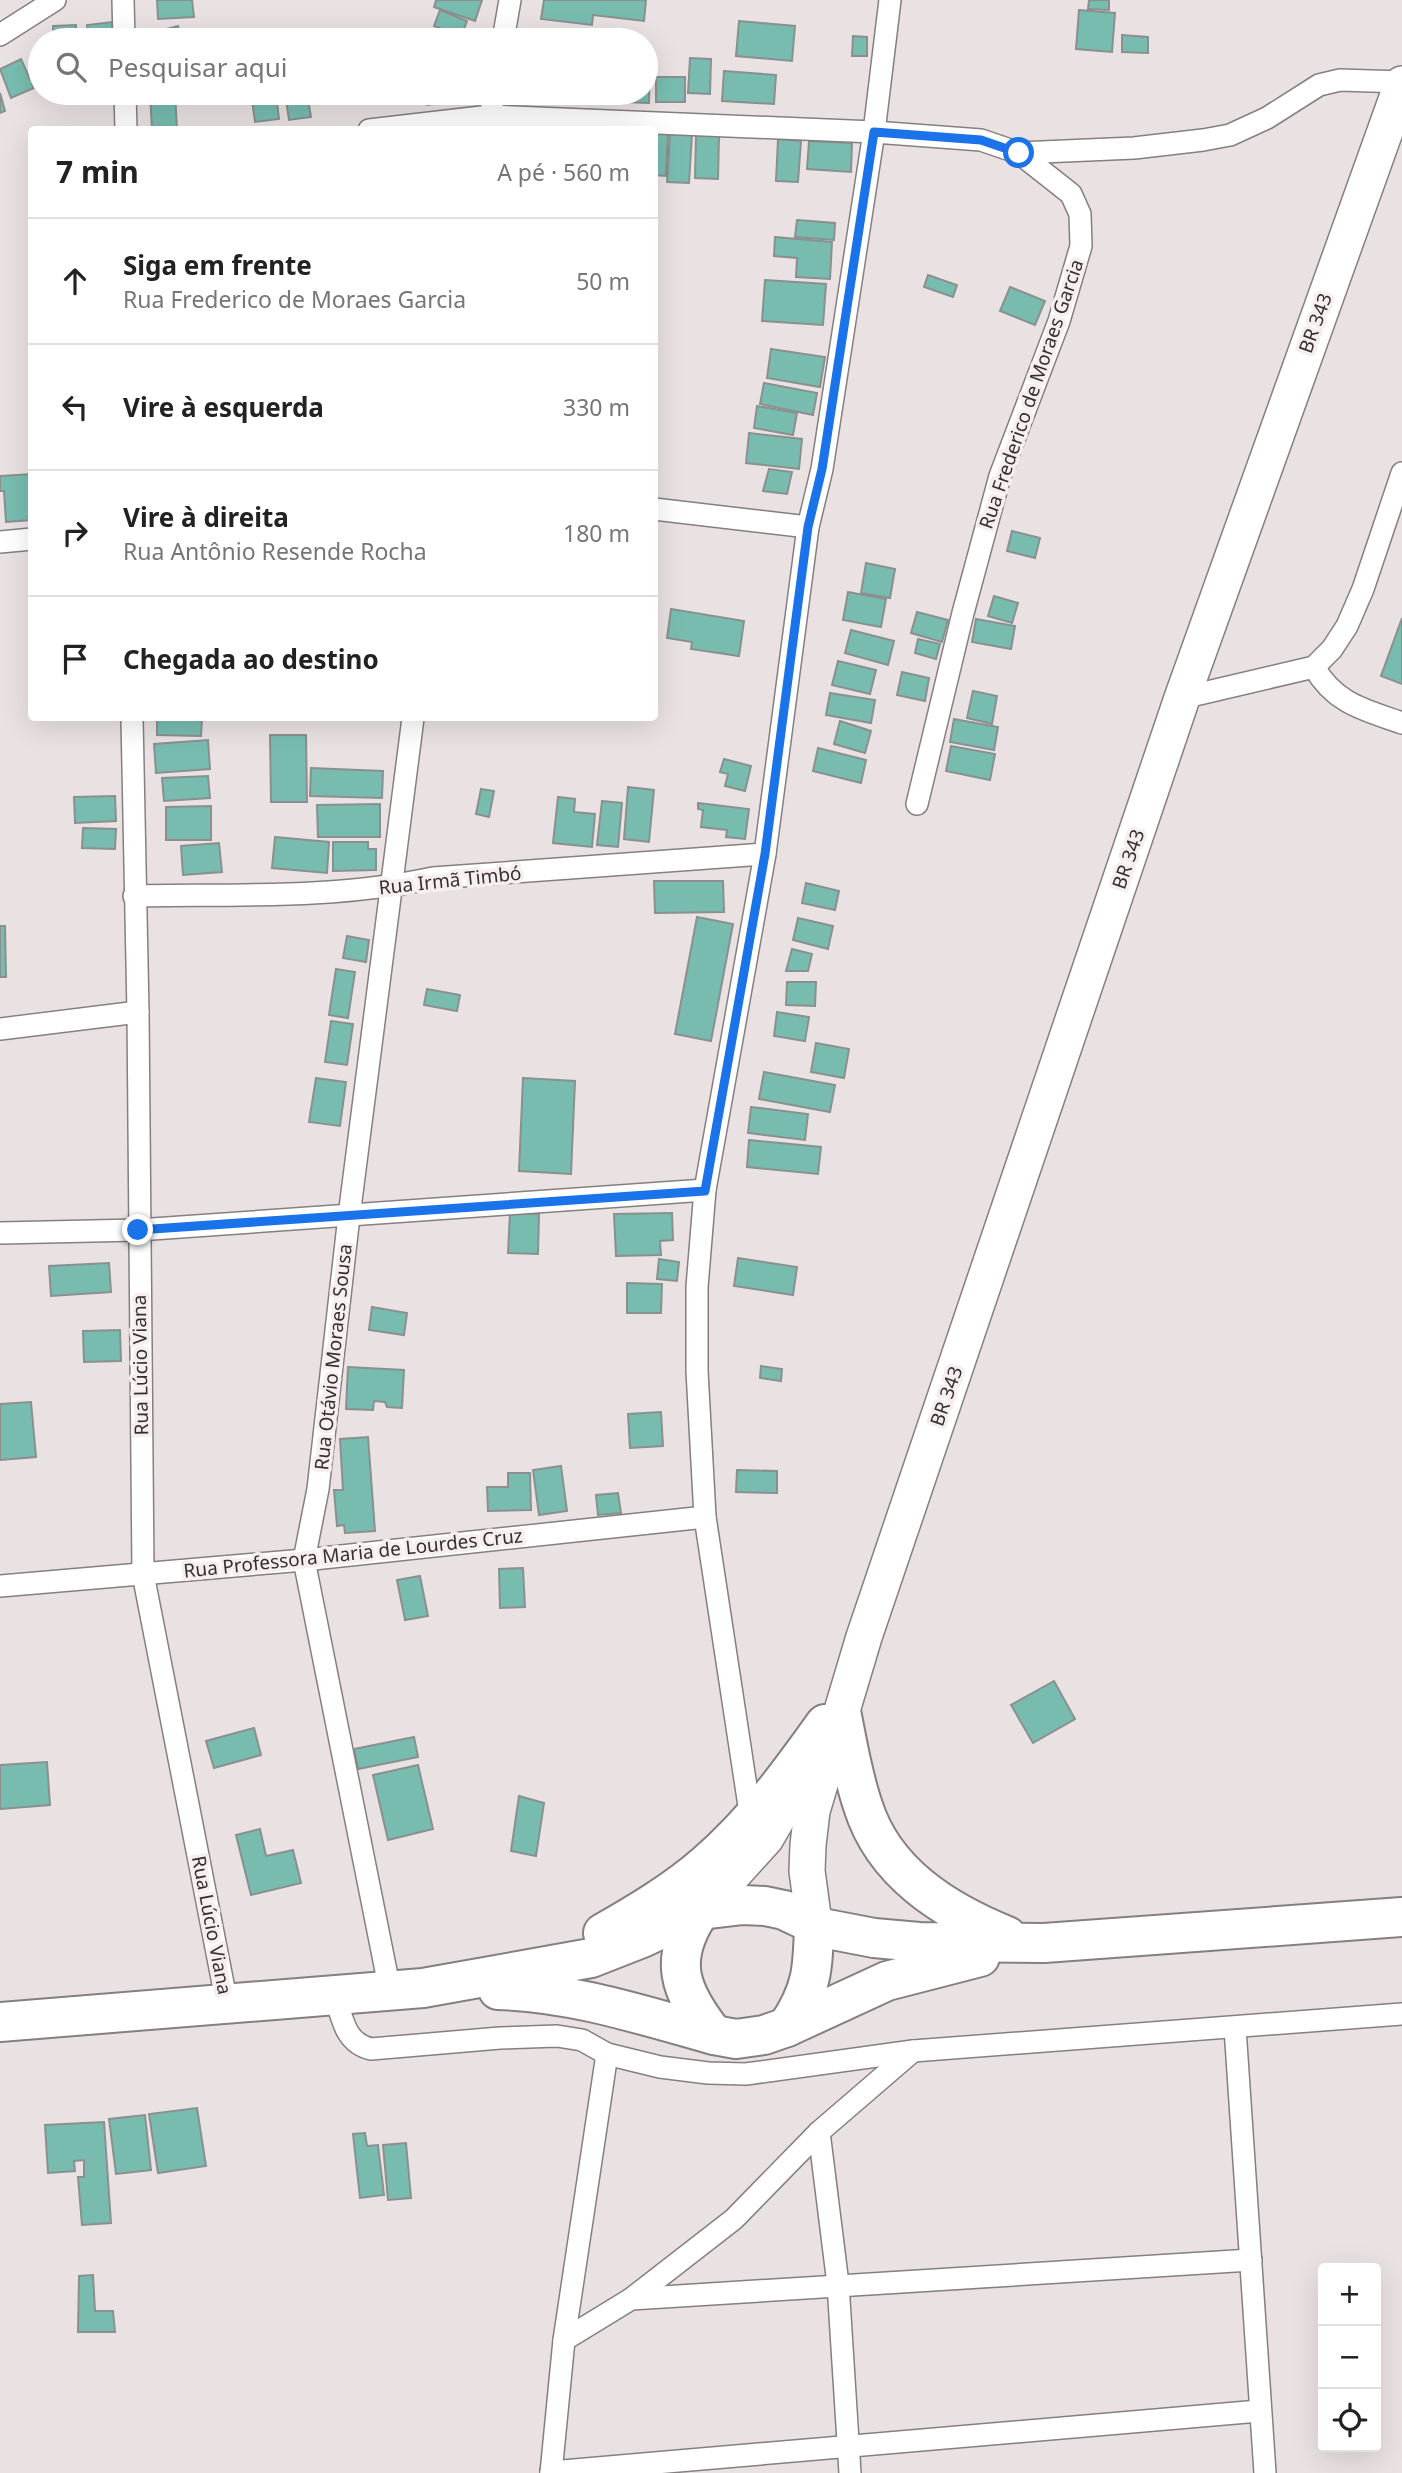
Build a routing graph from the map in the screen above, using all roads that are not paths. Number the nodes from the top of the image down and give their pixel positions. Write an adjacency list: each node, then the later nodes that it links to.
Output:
1 (55, 0): 7 (street)
2 (123, 0): 5 (street)
3 (510, 0): 6 (street)
4 (890, 0): 17 (street)
5 (124, 28)
6 (505, 28)
7 (0, 35)
8 (1402, 83): 15 (main road, BR 343); 18 (street)
9 (126, 105): 12 (street)
10 (492, 105): 11 (street)
11 (490, 123): 13 (street, Rua Frederico de Moraes Garcia); 14 (street, Rua Frederico de Moraes Garcia)
12 (127, 126)
13 (438, 126)
14 (618, 126)
15 (1394, 126): 25 (main road, BR 343)
16 (658, 127): 17 (street, Rua Frederico de Moraes Garcia)
17 (874, 132): 18 (street, Rua Frederico de Moraes Garcia); 21 (street)
18 (1019, 153): 29 (street, Rua Frederico de Moraes Garcia)
19 (1402, 473): 24 (street)
20 (658, 509): 21 (street)
21 (808, 527): 30 (street)
22 (28, 539): 23 (street)
23 (0, 542)
24 (1314, 667): 25 (street); 28 (street)
25 (1182, 698): 43 (main road, BR 343)
26 (132, 721): 32 (street, Rua Lúcio Viana)
27 (413, 721): 31 (street, Rua Otávio Moraes Sousa)
28 (1402, 723)
29 (917, 804)
30 (765, 854): 31 (street, Rua Irmã Timbó); 35 (street)
31 (391, 887): 32 (street, Rua Irmã Timbó); 36 (street, Rua Otávio Moraes Sousa)
32 (134, 896): 33 (street, Rua Lúcio Viana)
33 (138, 1012): 34 (street); 37 (street, Rua Lúcio Viana)
34 (0, 1029)
35 (705, 1191): 36 (street); 39 (street)
36 (349, 1216): 37 (street); 40 (street, Rua Otávio Moraes Sousa)
37 (138, 1230): 38 (street); 41 (street, Rua Lúcio Viana)
38 (0, 1233)
39 (705, 1517): 40 (street, Rua Professora Maria de Lourdes Cruz); 44 (street)
40 (304, 1560): 41 (street, Rua Professora Maria de Lourdes Cruz); 50 (street, Rua Otávio Moraes Sousa)
41 (143, 1574): 42 (street, Rua Professora Maria de Lourdes Cruz); 52 (street, Rua Lúcio Viana)
42 (0, 1586)
43 (833, 1720): 44 (highway); 45 (main road); 47 (main road); 48 (highway)
44 (751, 1819): 49 (highway)
45 (701, 1910): 47 (highway); 49 (highway); 57 (highway)
46 (1402, 1917): 48 (highway)
47 (814, 1923): 48 (highway); 55 (highway)
48 (1032, 1943): 55 (highway)
49 (544, 1967): 50 (highway)
50 (406, 1989): 51 (highway); 57 (highway)
51 (335, 1995): 52 (highway); 59 (street)
52 (227, 2004): 54 (highway)
53 (1402, 2014): 56 (street)
54 (0, 2022)
55 (787, 2028): 57 (highway)
56 (1235, 2028): 58 (street); 61 (street)
57 (714, 2035)
58 (913, 2051): 59 (street); 60 (street)
59 (607, 2054): 64 (street)
60 (819, 2132): 62 (street); 63 (street)
61 (1251, 2259): 62 (street); 65 (street)
62 (838, 2284): 63 (street); 66 (street)
63 (631, 2299): 64 (street)
64 (564, 2340): 67 (street)
65 (1259, 2411): 66 (street); 69 (street)
66 (848, 2446): 67 (street); 68 (street)
67 (551, 2472)
68 (850, 2473)
69 (1265, 2473)

